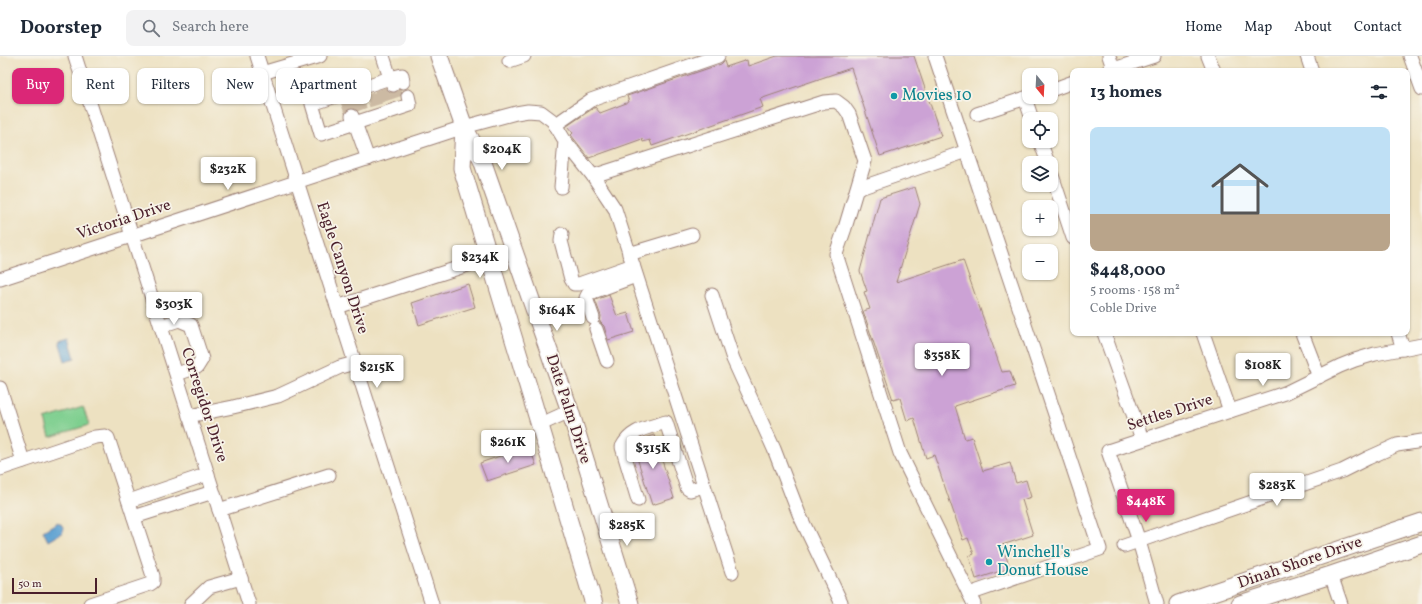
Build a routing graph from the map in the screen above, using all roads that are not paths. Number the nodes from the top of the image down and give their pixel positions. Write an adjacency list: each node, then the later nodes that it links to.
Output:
1 (75, 56): 43 (street, Corregidor Drive)
2 (257, 56): 15 (street, Eagle Canyon Drive)
3 (320, 56): 20 (street)
4 (383, 56): 26 (street)
5 (439, 56): 31 (main road, Date Palm Drive)
6 (524, 56): 14 (street)
7 (718, 56): 30 (street)
8 (935, 56): 33 (street)
9 (1109, 56): 16 (street)
10 (1154, 56): 17 (street)
11 (1208, 56): 18 (street)
12 (1307, 56): 19 (street)
13 (1410, 56): 21 (street)
14 (509, 61)
15 (260, 68)
16 (1112, 68)
17 (1118, 68)
18 (1213, 68)
19 (1311, 68)
20 (268, 72)
21 (1419, 72): 24 (street)
22 (1070, 83): 23 (street)
23 (1058, 87)
24 (1422, 89)
25 (268, 93): 36 (street, Eagle Canyon Drive)
26 (387, 95): 29 (street); 29 (street)
27 (1022, 100): 28 (street)
28 (977, 114)
29 (358, 117): 34 (street)
30 (555, 125): 31 (street, Victoria Drive); 32 (street, Victoria Drive)
31 (464, 127): 34 (street, Victoria Drive); 44 (main road, Date Palm Drive); 61 (main road, Date Palm Drive)
32 (565, 141): 35 (street, Victoria Drive); 37 (street)
33 (967, 151): 38 (street); 88 (street)
34 (368, 159): 36 (street, Victoria Drive)
35 (593, 176): 38 (street); 45 (street, Victoria Drive)
36 (297, 182): 43 (street, Victoria Drive); 48 (street, Eagle Canyon Drive)
37 (562, 187)
38 (857, 189): 88 (street)
39 (1058, 192): 40 (street)
40 (1070, 229)
41 (562, 234): 45 (street)
42 (692, 235): 45 (street)
43 (132, 236): 46 (street, Victoria Drive); 49 (street, Corregidor Drive)
44 (489, 258): 48 (street); 64 (main road, Date Palm Drive)
45 (633, 265): 56 (street); 65 (street, Victoria Drive)
46 (0, 279)
47 (712, 295): 89 (street)
48 (337, 307): 57 (street, Eagle Canyon Drive)
49 (161, 326): 58 (street, Corregidor Drive); 58 (street)
50 (1105, 336): 67 (street)
51 (1204, 336): 62 (street)
52 (1303, 336): 59 (street)
53 (1399, 336): 55 (street)
54 (1422, 345): 55 (street, Settles Drive)
55 (1404, 349): 59 (street, Settles Drive)
56 (607, 361)
57 (355, 363): 63 (street); 93 (street, Eagle Canyon Drive)
58 (176, 374): 63 (street, Corregidor Drive)
59 (1320, 377): 62 (street, Settles Drive)
60 (0, 388): 69 (street)
61 (570, 411): 64 (street); 95 (main road, Date Palm Drive)
62 (1230, 411): 67 (street, Settles Drive)
63 (189, 416): 71 (street, Corregidor Drive)
64 (539, 425): 94 (main road, Date Palm Drive)
65 (688, 434): 66 (street); 73 (street, Victoria Drive)
66 (671, 439): 73 (street); 76 (street)
67 (1142, 440): 82 (street, Settles Drive)
68 (1422, 441): 82 (street)
69 (23, 461): 70 (street); 77 (street)
70 (0, 469)
71 (208, 474): 74 (street); 75 (street, Corregidor Drive)
72 (329, 476): 79 (street)
73 (704, 486): 85 (street, Victoria Drive)
74 (166, 489): 77 (street); 78 (street)
75 (213, 492): 78 (street); 79 (street, Corregidor Drive)
76 (638, 500)
77 (129, 501): 80 (street)
78 (172, 505): 80 (street)
79 (219, 510): 87 (street, Corregidor Drive)
80 (134, 517): 90 (street)
81 (1422, 522): 97 (main road, Dinah Shore Drive)
82 (1139, 541): 84 (street); 96 (street)
83 (1422, 544): 86 (main road, Dinah Shore Drive)
84 (1124, 546)
85 (732, 572)
86 (1331, 575): 98 (main road, Dinah Shore Drive); 99 (street)
87 (241, 578): 91 (street); 92 (street, Corregidor Drive)
88 (971, 599)
89 (841, 602)
90 (90, 604)
91 (191, 604)
92 (249, 604)
93 (432, 604)
94 (594, 604)
95 (630, 604)
96 (1157, 604)
97 (1178, 604)
98 (1240, 604)
99 (1341, 604)

